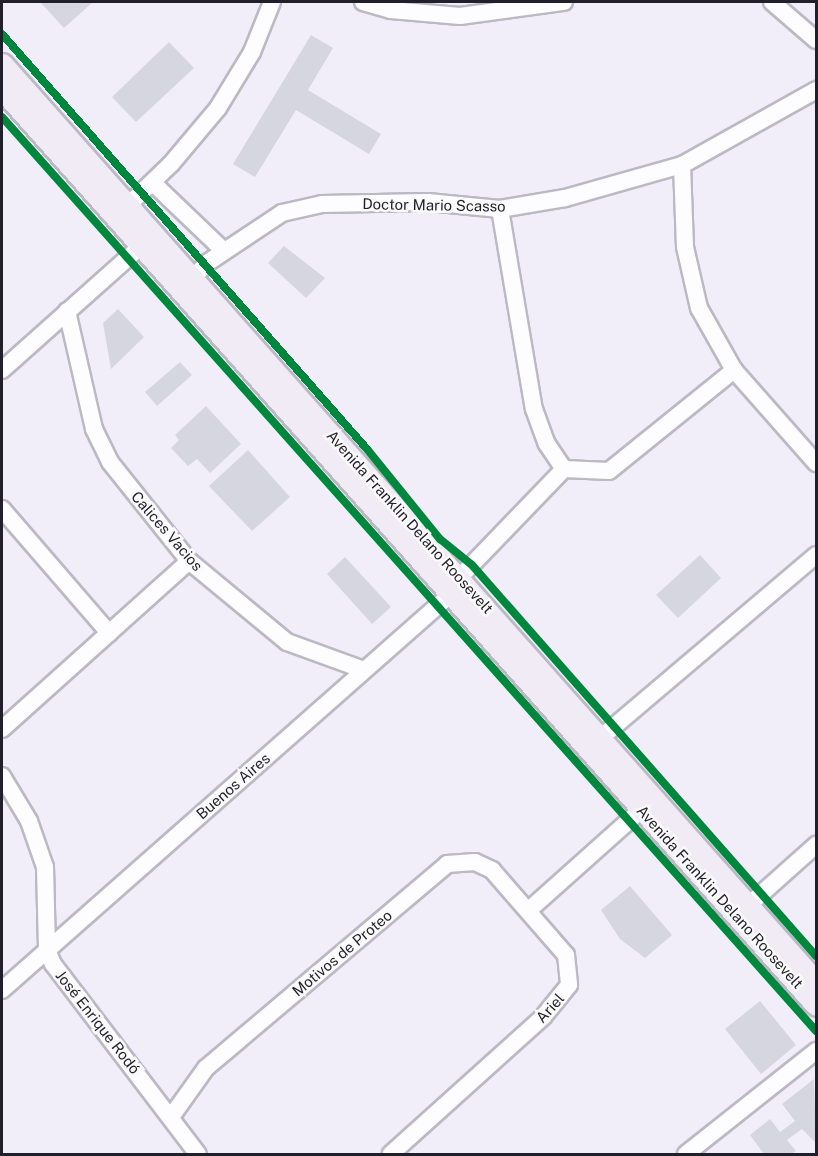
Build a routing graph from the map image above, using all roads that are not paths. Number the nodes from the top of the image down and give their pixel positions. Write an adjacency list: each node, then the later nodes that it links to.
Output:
1 (272, 2): 11 (street)
2 (363, 2): 5 (street)
3 (564, 2): 5 (street)
4 (771, 2): 6 (street)
5 (504, 7)
6 (816, 40)
7 (2, 64): 13 (main road, Avenida Franklin Delano Roosevelt)
8 (2, 89): 13 (main road, Avenida Franklin Delano Roosevelt)
9 (816, 90): 10 (street, Doctor Mario Scasso)
10 (682, 165): 12 (street, Doctor Mario Scasso); 19 (street)
11 (153, 183): 13 (street); 15 (street)
12 (500, 209): 15 (street, Doctor Mario Scasso); 21 (street)
13 (121, 212): 14 (main road, Avenida Franklin Delano Roosevelt); 16 (main road, Avenida Franklin Delano Roosevelt)
14 (139, 248): 16 (main road, Avenida Franklin Delano Roosevelt); 17 (street)
15 (224, 251): 16 (street, Doctor Mario Scasso)
16 (186, 284): 25 (main road, Avenida Franklin Delano Roosevelt)
17 (67, 311): 18 (street); 24 (street, Calices Vacios)
18 (2, 370)
19 (734, 370): 20 (street); 21 (street)
20 (816, 463)
21 (564, 469): 25 (street, Buenos Aires)
22 (2, 509): 26 (street)
23 (816, 555): 29 (street)
24 (189, 561): 26 (street); 27 (street, Calices Vacios)
25 (455, 586): 27 (street, Buenos Aires); 29 (main road, Avenida Franklin Delano Roosevelt)
26 (109, 633): 28 (street)
27 (364, 670): 35 (street, Buenos Aires)
28 (2, 729)
29 (595, 743): 31 (main road, Avenida Franklin Delano Roosevelt)
30 (2, 776): 35 (street)
31 (649, 804): 33 (street); 34 (main road, Avenida Franklin Delano Roosevelt)
32 (816, 845): 34 (street)
33 (529, 910): 40 (street, Motivos de Proteo); 42 (street, Ariel)
34 (743, 910): 36 (main road, Avenida Franklin Delano Roosevelt); 38 (main road, Avenida Franklin Delano Roosevelt)
35 (47, 950): 37 (street, Buenos Aires); 40 (street, José Enrique Rodó)
36 (816, 982)
37 (2, 990)
38 (816, 1005)
39 (816, 1050): 43 (street)
40 (171, 1117): 41 (street, José Enrique Rodó)
41 (198, 1155)
42 (391, 1155)
43 (686, 1155)

